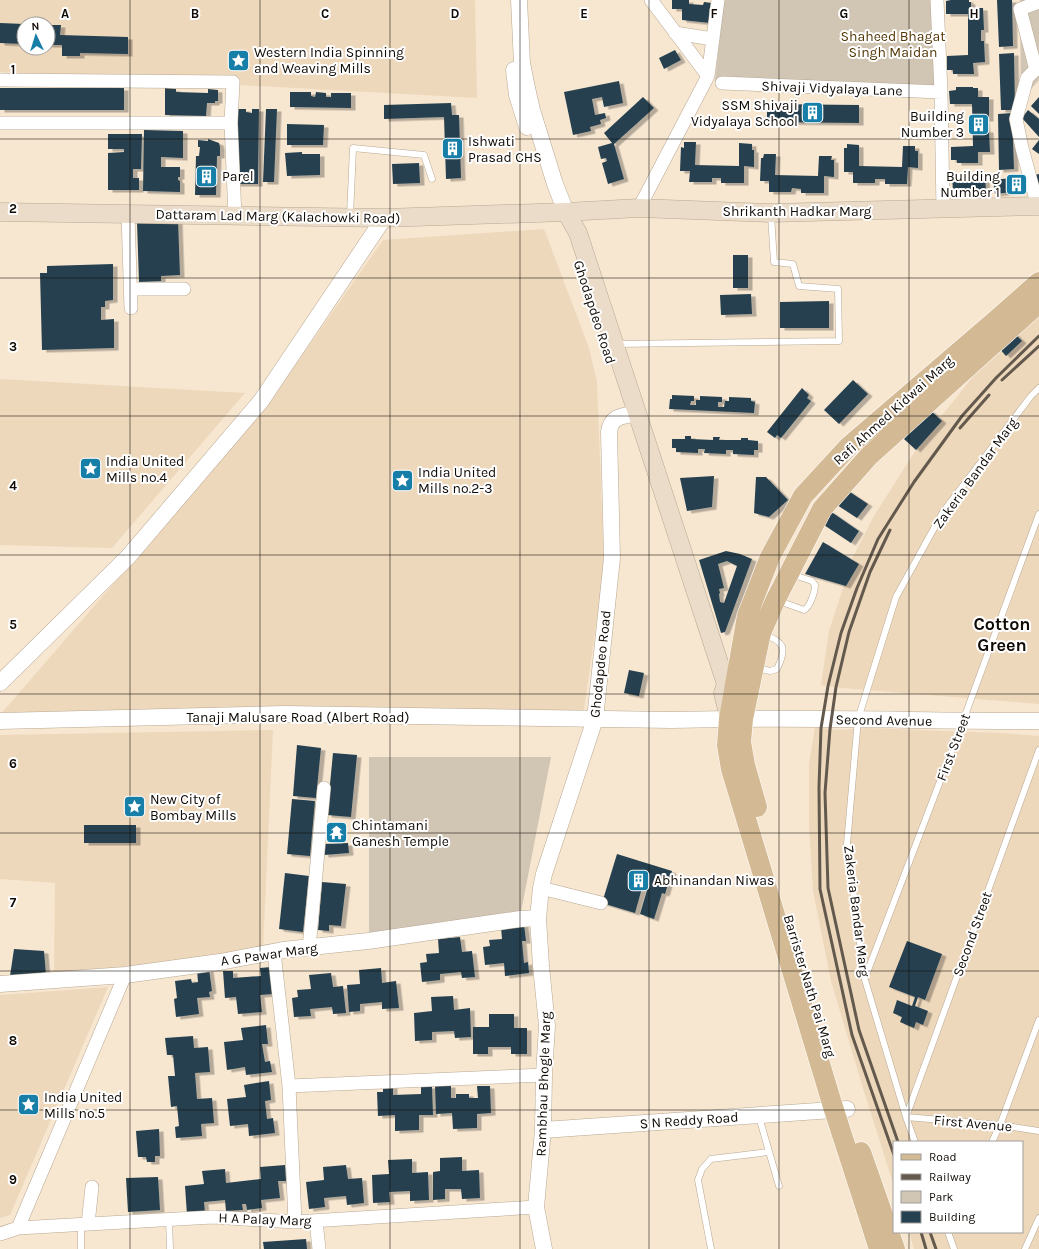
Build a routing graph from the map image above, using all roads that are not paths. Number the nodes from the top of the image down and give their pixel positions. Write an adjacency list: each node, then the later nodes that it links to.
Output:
1 (510, 0): 21 (street)
2 (519, 0): 21 (street)
3 (651, 0): 7 (street)
4 (718, 0): 8 (street)
5 (937, 0): 13 (street)
6 (1039, 2): 9 (street)
7 (675, 33): 8 (street); 10 (street)
8 (713, 39): 10 (street)
9 (1038, 68): 17 (street)
10 (708, 76): 18 (street)
11 (0, 80): 15 (street)
12 (722, 83): 13 (street, Shivaji Vidyalaya Lane)
13 (941, 92): 19 (street)
14 (0, 123): 15 (street)
15 (231, 123): 24 (street)
16 (432, 179): 25 (lane)
17 (1039, 207): 19 (main road, Shrikanth Hadkar Marg)
18 (639, 208): 21 (main road, Shrikanth Hadkar Marg); 22 (main road, Shrikanth Hadkar Marg)
19 (943, 209): 22 (main road, Shrikanth Hadkar Marg)
20 (0, 212): 23 (main road, Dattaram Lad Marg (Kalachowki Road))
21 (561, 212): 26 (main road, Dattaram Lad Marg (Kalachowki Road)); 32 (main road, Ghodapdeo Road); 34 (main road, Ghodapdeo Road)
22 (771, 213): 32 (lane)
23 (128, 215): 24 (main road, Dattaram Lad Marg (Kalachowki Road)); 28 (street)
24 (235, 217): 25 (main road, Dattaram Lad Marg (Kalachowki Road))
25 (350, 218): 26 (main road, Dattaram Lad Marg (Kalachowki Road))
26 (384, 218): 38 (street)
27 (1039, 282): 40 (main road, Rafi Ahmed Kidwai Marg)
28 (131, 289): 29 (street); 31 (street)
29 (184, 289)
30 (1039, 303): 36 (main road, Rafi Ahmed Kidwai Marg)
31 (131, 308)
32 (615, 344): 34 (main road, Ghodapdeo Road)
33 (1039, 388): 41 (lane, Zakeria Bandar Marg)
34 (633, 414): 39 (street, Ghodapdeo Road); 40 (main road, Ghodapdeo Road)
35 (1039, 514): 42 (lane, First Street)
36 (789, 573): 37 (main road, Rafi Ahmed Kidwai Marg); 37 (lane)
37 (776, 599): 40 (main road, Rafi Ahmed Kidwai Marg)
38 (0, 682)
39 (595, 719): 40 (street, Tanaji Malusare Road (Albert Road)); 44 (street, Tanaji Malusare Road (Albert Road)); 47 (street, Ghodapdeo Road)
40 (736, 719): 41 (street, Second Avenue); 58 (main road, Barrister Nath Pai Marg)
41 (858, 720): 42 (street, Second Avenue); 53 (lane, Zakeria Bandar Marg)
42 (963, 721): 43 (street, Second Avenue); 53 (lane, First Street)
43 (1039, 721)
44 (0, 722)
45 (1039, 750): 60 (lane, Second Street)
46 (324, 788): 50 (street)
47 (541, 888): 48 (street); 49 (street, Ghodapdeo Road)
48 (601, 903)
49 (538, 918): 50 (street, A G Pawar Marg); 56 (street, Rambhau Bhogle Marg)
50 (309, 948): 51 (street, A G Pawar Marg)
51 (274, 952): 52 (street, A G Pawar Marg); 57 (street)
52 (125, 975): 54 (street, A G Pawar Marg); 75 (street)
53 (865, 980): 60 (lane, Zakeria Bandar Marg)
54 (0, 984)
55 (1039, 1020): 61 (lane)
56 (544, 1076): 57 (street); 62 (street, Rambhau Bhogle Marg)
57 (289, 1086): 73 (street)
58 (840, 1109): 59 (street, S N Reddy Road); 83 (main road, Barrister Nath Pai Marg); 84 (main road, Barrister Nath Pai Marg)
59 (758, 1115): 62 (street, S N Reddy Road); 66 (lane)
60 (906, 1117): 61 (lane, First Avenue); 64 (lane, Zakeria Bandar Marg)
61 (1000, 1125): 63 (lane, First Avenue); 65 (lane)
62 (543, 1130): 69 (street, Rambhau Bhogle Marg)
63 (1039, 1131)
64 (915, 1141)
65 (992, 1141)
66 (769, 1152): 67 (lane); 82 (lane)
67 (778, 1186)
68 (92, 1187): 74 (street)
69 (536, 1207): 72 (street, H A Palay Marg); 81 (street, Rambhau Bhogle Marg)
70 (1039, 1218): 86 (lane)
71 (169, 1220): 73 (street, H A Palay Marg); 74 (street, H A Palay Marg); 79 (lane)
72 (316, 1221): 73 (street, H A Palay Marg); 80 (street)
73 (295, 1222)
74 (84, 1225): 75 (street, H A Palay Marg); 78 (lane)
75 (18, 1228): 77 (street, H A Palay Marg)
76 (950, 1233): 85 (lane)
77 (0, 1234)
78 (81, 1249)
79 (170, 1249)
80 (319, 1249)
81 (544, 1249)
82 (711, 1249)
83 (879, 1249)
84 (895, 1249)
85 (954, 1249)
86 (1025, 1249)

